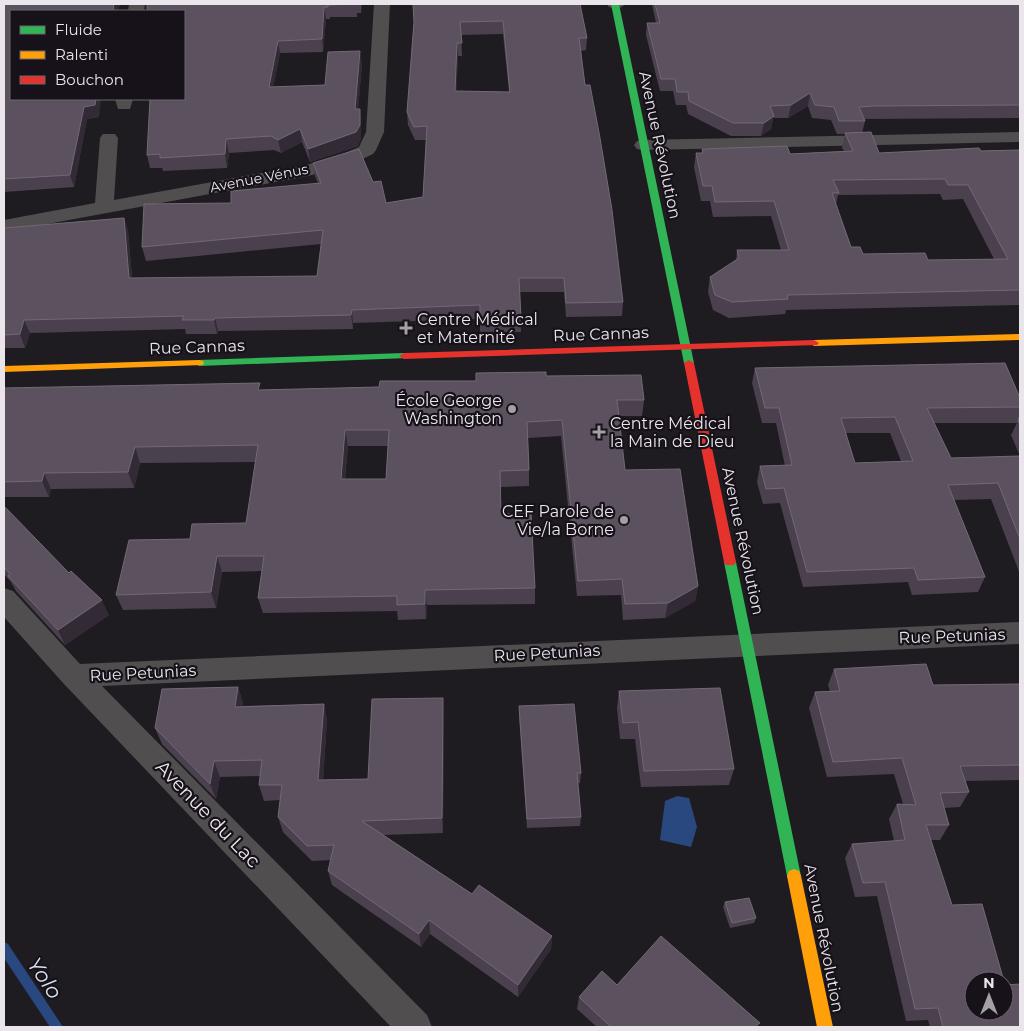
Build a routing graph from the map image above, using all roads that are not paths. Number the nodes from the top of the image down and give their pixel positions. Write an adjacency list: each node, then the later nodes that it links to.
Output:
1 (382, 4): 6 (street, Avenue Vénus)
2 (617, 4): 5 (street, Avenue Révolution)
3 (1020, 137): 5 (street)
4 (109, 138): 6 (street)
5 (643, 145): 9 (street, Avenue Révolution)
6 (104, 207): 7 (street, Avenue Vénus)
7 (4, 226)
8 (1020, 337): 9 (street, Rue Cannas)
9 (686, 347): 10 (street, Rue Cannas); 13 (street, Avenue Révolution)
10 (4, 369)
11 (4, 599): 14 (street, Avenue du Lac)
12 (1020, 633): 13 (street, Rue Petunias)
13 (748, 644): 14 (street, Rue Petunias); 16 (street, Avenue Révolution)
14 (74, 676): 15 (street, Avenue du Lac)
15 (414, 1027)
16 (825, 1027)

